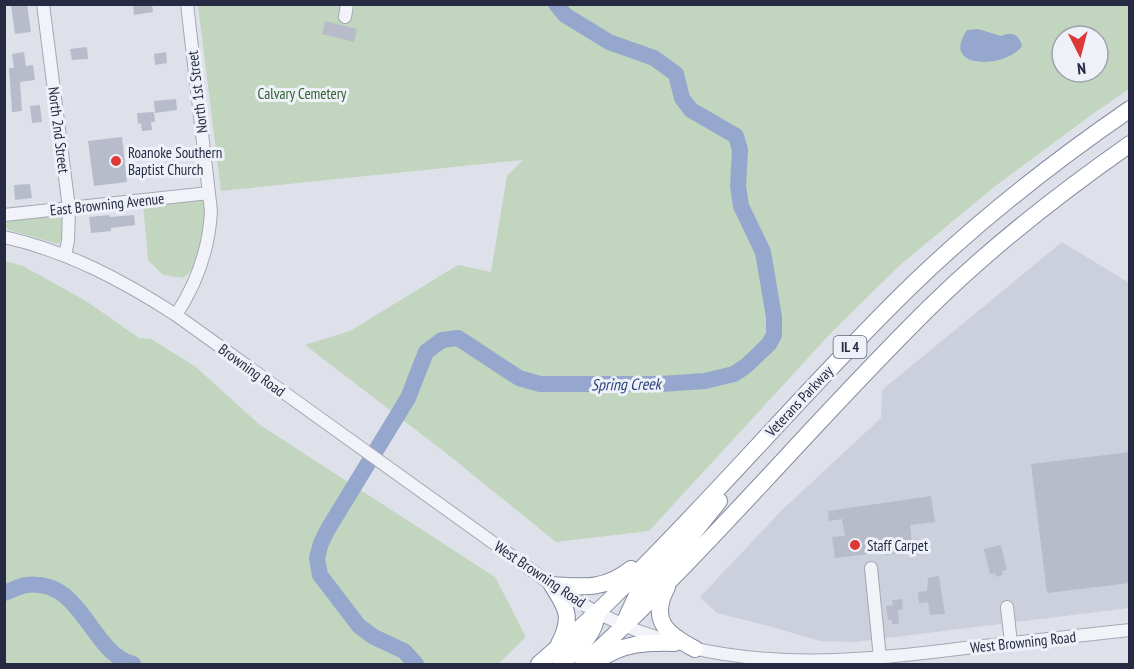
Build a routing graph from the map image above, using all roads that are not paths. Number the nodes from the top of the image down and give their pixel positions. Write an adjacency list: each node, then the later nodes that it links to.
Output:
1 (43, 4): 8 (street, North 2nd Street)
2 (187, 4): 7 (street, North 1st Street)
3 (347, 4): 4 (street)
4 (345, 18)
5 (1130, 109): 13 (highway, Veterans Parkway / IL 4)
6 (1130, 144): 17 (highway, Veterans Parkway / IL 4)
7 (209, 193): 8 (street, East Browning Avenue); 12 (street, North 1st Street)
8 (69, 208): 9 (street, East Browning Avenue); 11 (street, North 2nd Street)
9 (4, 215)
10 (4, 237): 11 (street, Browning Road)
11 (65, 255): 12 (street, Browning Road)
12 (176, 315): 15 (street, Browning Road)
13 (755, 448): 14 (highway, Veterans Parkway / IL 4); 21 (highway)
14 (694, 513): 18 (highway); 20 (highway, Veterans Parkway / IL 4)
15 (482, 534): 18 (street, West Browning Road)
16 (871, 568): 27 (street)
17 (671, 581): 21 (highway, Veterans Parkway / IL 4); 25 (highway)
18 (552, 585): 20 (street, West Browning Road); 26 (highway)
19 (1007, 607): 24 (street)
20 (597, 613): 21 (street, West Browning Road); 26 (highway, Veterans Parkway / IL 4)
21 (625, 625): 23 (street, West Browning Road); 29 (highway, Veterans Parkway / IL 4)
22 (1130, 630): 24 (street, West Browning Road)
23 (675, 643): 25 (street, West Browning Road); 30 (highway)
24 (1011, 643): 27 (street, West Browning Road)
25 (695, 649): 27 (street, West Browning Road)
26 (559, 656): 28 (highway, Veterans Parkway / IL 4)
27 (880, 658)
28 (539, 664)
29 (583, 664)
30 (594, 664)

